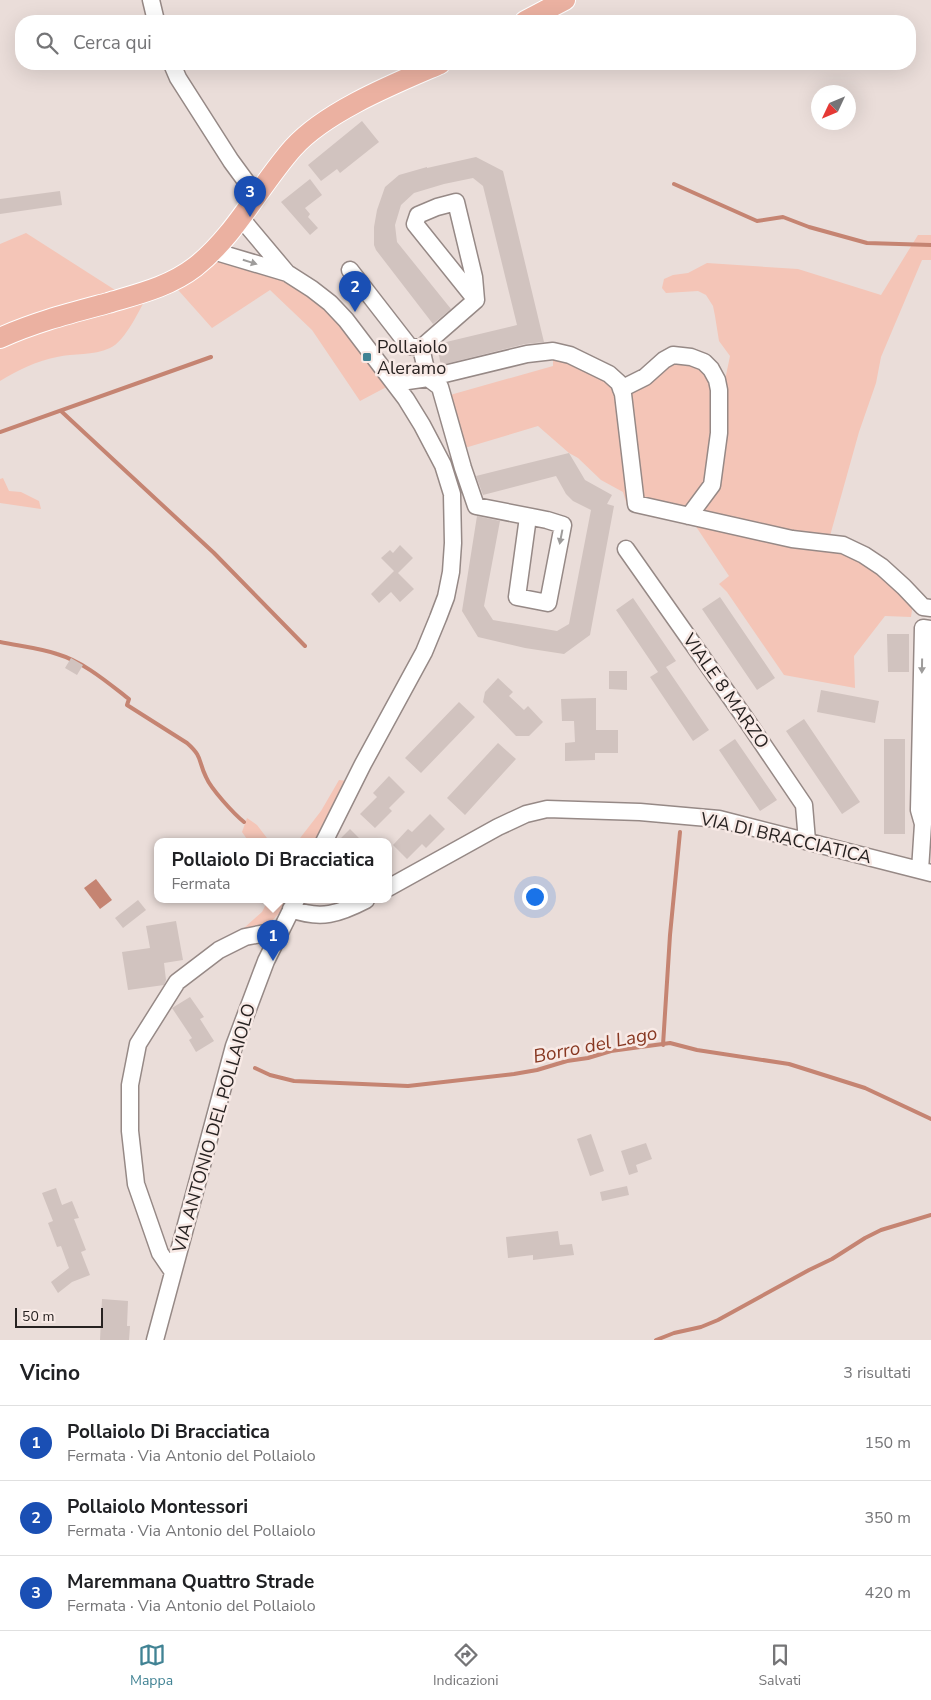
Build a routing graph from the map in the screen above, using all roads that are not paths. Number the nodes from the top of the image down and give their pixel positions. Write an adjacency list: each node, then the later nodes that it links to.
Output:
1 (151, 0): 3 (street)
2 (565, 0): 4 (main road)
3 (155, 15)
4 (536, 15)
5 (175, 70): 7 (street)
6 (426, 70): 7 (main road)
7 (256, 194): 8 (main road)
8 (240, 217): 9 (main road); 11 (street)
9 (213, 251): 11 (street, one-way to 11); 13 (main road)
10 (350, 270): 14 (street)
11 (287, 273): 16 (street)
12 (476, 300): 12 (street); 14 (street)
13 (0, 338)
14 (421, 348): 15 (street)
15 (428, 378): 16 (street); 17 (street); 18 (street); 20 (street)
16 (394, 383): 18 (street)
17 (621, 388): 19 (street); 19 (street)
18 (406, 399): 24 (street)
19 (688, 516): 22 (street)
20 (528, 517): 20 (street, one-way to 20)
21 (626, 549): 25 (street, VIALE 8 MARZO)
22 (931, 608)
23 (923, 824): 23 (street, one-way to 23); 26 (street)
24 (326, 838)
25 (807, 841): 26 (street, VIA DI BRACCIATICA); 27 (street, VIA DI BRACCIATICA)
26 (925, 871)
27 (392, 886)
28 (360, 903): 29 (street)
29 (293, 905): 30 (street, VIA ANTONIO DEL POLLAIOLO)
30 (281, 930): 31 (street, VIA ANTONIO DEL POLLAIOLO); 31 (street, VIA ANTONIO DEL POLLAIOLO)
31 (173, 1272): 32 (street, VIA ANTONIO DEL POLLAIOLO)
32 (155, 1340)

